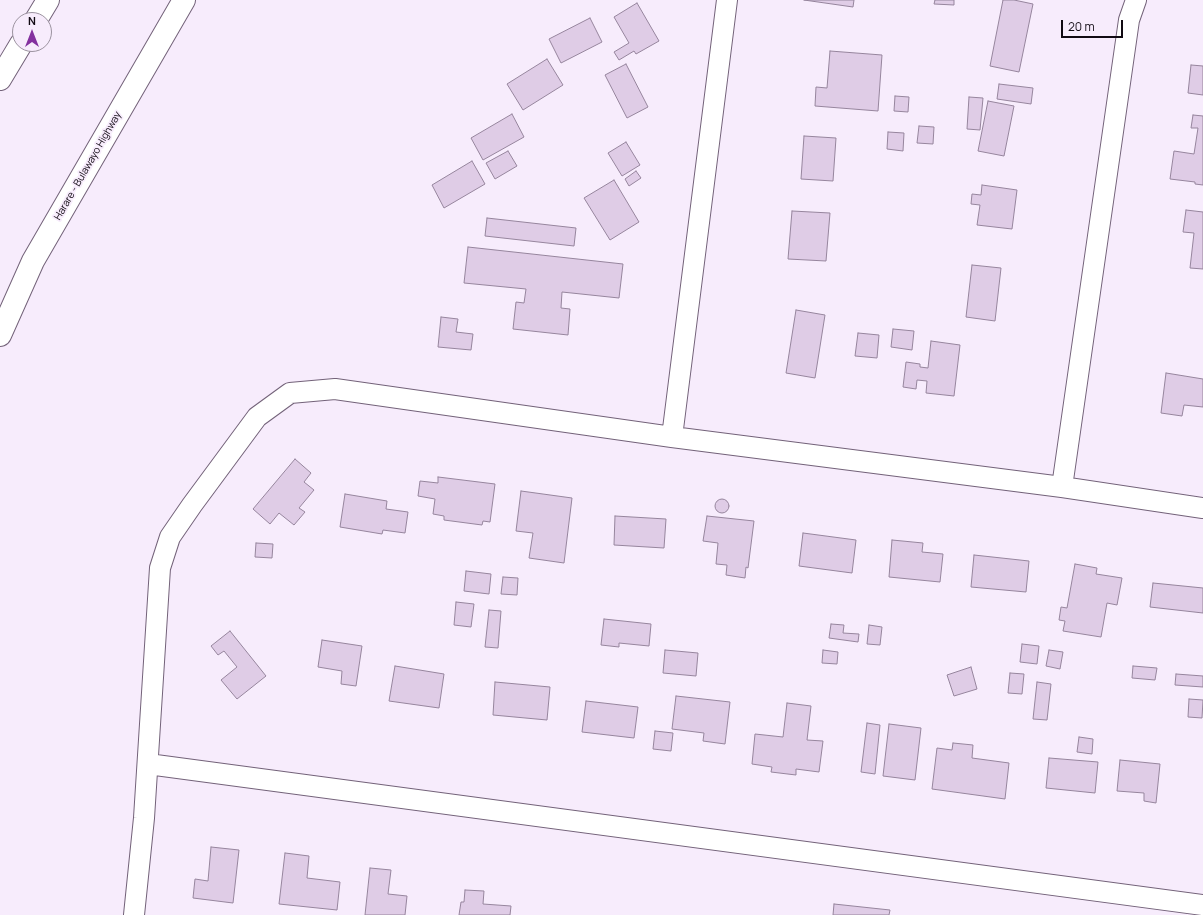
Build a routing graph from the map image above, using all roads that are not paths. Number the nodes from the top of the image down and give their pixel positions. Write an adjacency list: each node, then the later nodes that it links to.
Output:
1 (48, 0): 5 (highway)
2 (184, 0): 8 (highway, Harare - Bulawayo Highway)
3 (727, 0): 9 (street)
4 (1136, 0): 10 (street)
5 (41, 12)
6 (16, 52): 7 (highway)
7 (0, 79)
8 (0, 335)
9 (672, 437): 10 (street); 12 (street)
10 (1062, 487): 11 (street)
11 (1203, 508)
12 (148, 764): 13 (street); 14 (street)
13 (1203, 905)
14 (134, 915)

